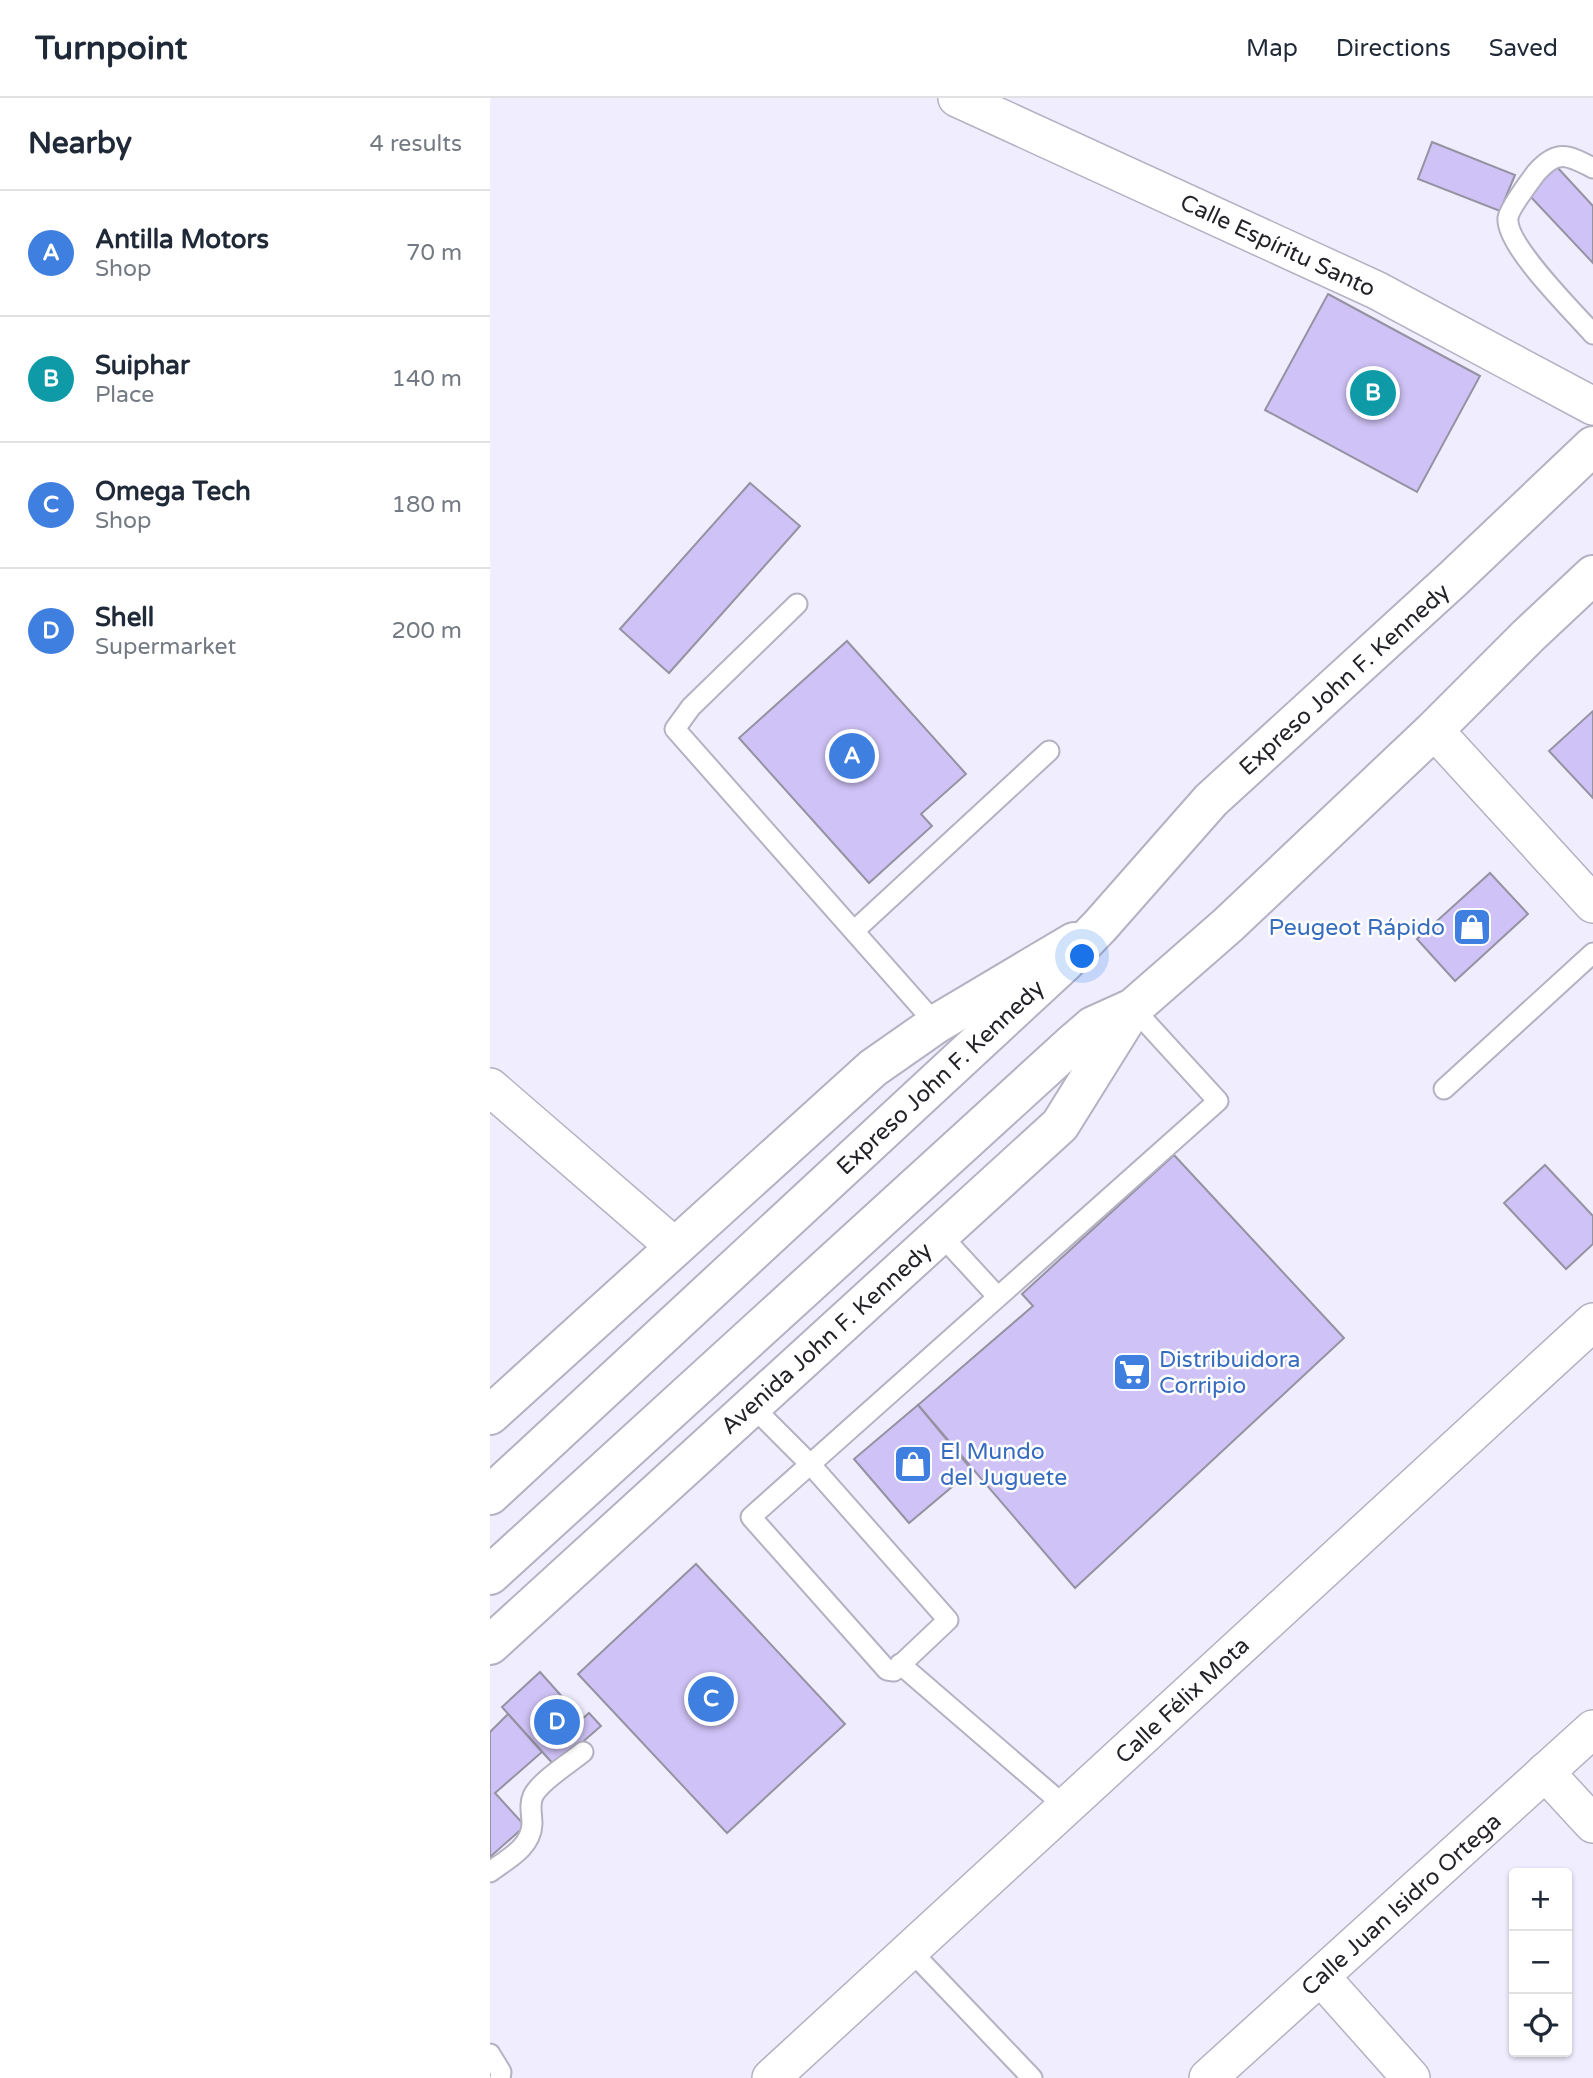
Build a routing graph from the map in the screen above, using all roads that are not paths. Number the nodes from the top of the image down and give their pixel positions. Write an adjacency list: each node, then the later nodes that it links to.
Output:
1 (957, 98): 4 (street, Calle Espíritu Santo)
2 (1593, 168): 3 (lane)
3 (1593, 334)
4 (1593, 406)
5 (1593, 446): 11 (main road, Expreso John F. Kennedy)
6 (1593, 575): 8 (main road)
7 (797, 604): 12 (lane)
8 (1434, 730): 10 (street); 14 (main road)
9 (1049, 751): 12 (lane)
10 (1593, 904)
11 (1100, 926): 15 (main road); 25 (main road, Expreso John F. Kennedy)
12 (854, 931): 15 (lane)
13 (1593, 953): 17 (lane)
14 (1133, 1008): 18 (main road, Avenida John F. Kennedy); 20 (lane); 26 (main road)
15 (936, 1024): 19 (main road)
16 (490, 1087): 19 (street)
17 (1444, 1089)
18 (940, 1234): 20 (lane); 22 (main road, Avenida John F. Kennedy)
19 (675, 1247): 23 (main road)
20 (997, 1296): 24 (lane)
21 (1593, 1322): 32 (street, Calle Félix Mota)
22 (752, 1406): 24 (lane); 27 (main road, Avenida John F. Kennedy)
23 (490, 1415)
24 (811, 1465): 28 (lane); 28 (lane)
25 (490, 1495)
26 (490, 1575)
27 (490, 1644)
28 (900, 1664): 32 (lane)
29 (1593, 1729): 31 (street, Calle Juan Isidro Ortega)
30 (583, 1752): 34 (lane)
31 (1545, 1772): 33 (street); 36 (street, Calle Juan Isidro Ortega)
32 (1066, 1807): 35 (street, Calle Félix Mota)
33 (1593, 1824)
34 (490, 1872)
35 (910, 1950): 39 (street, Calle Félix Mota); 40 (lane)
36 (1321, 1977): 41 (street, Calle Juan Isidro Ortega); 42 (street)
37 (490, 2054): 38 (lane)
38 (500, 2078)
39 (771, 2078)
40 (1032, 2078)
41 (1208, 2078)
42 (1412, 2078)

